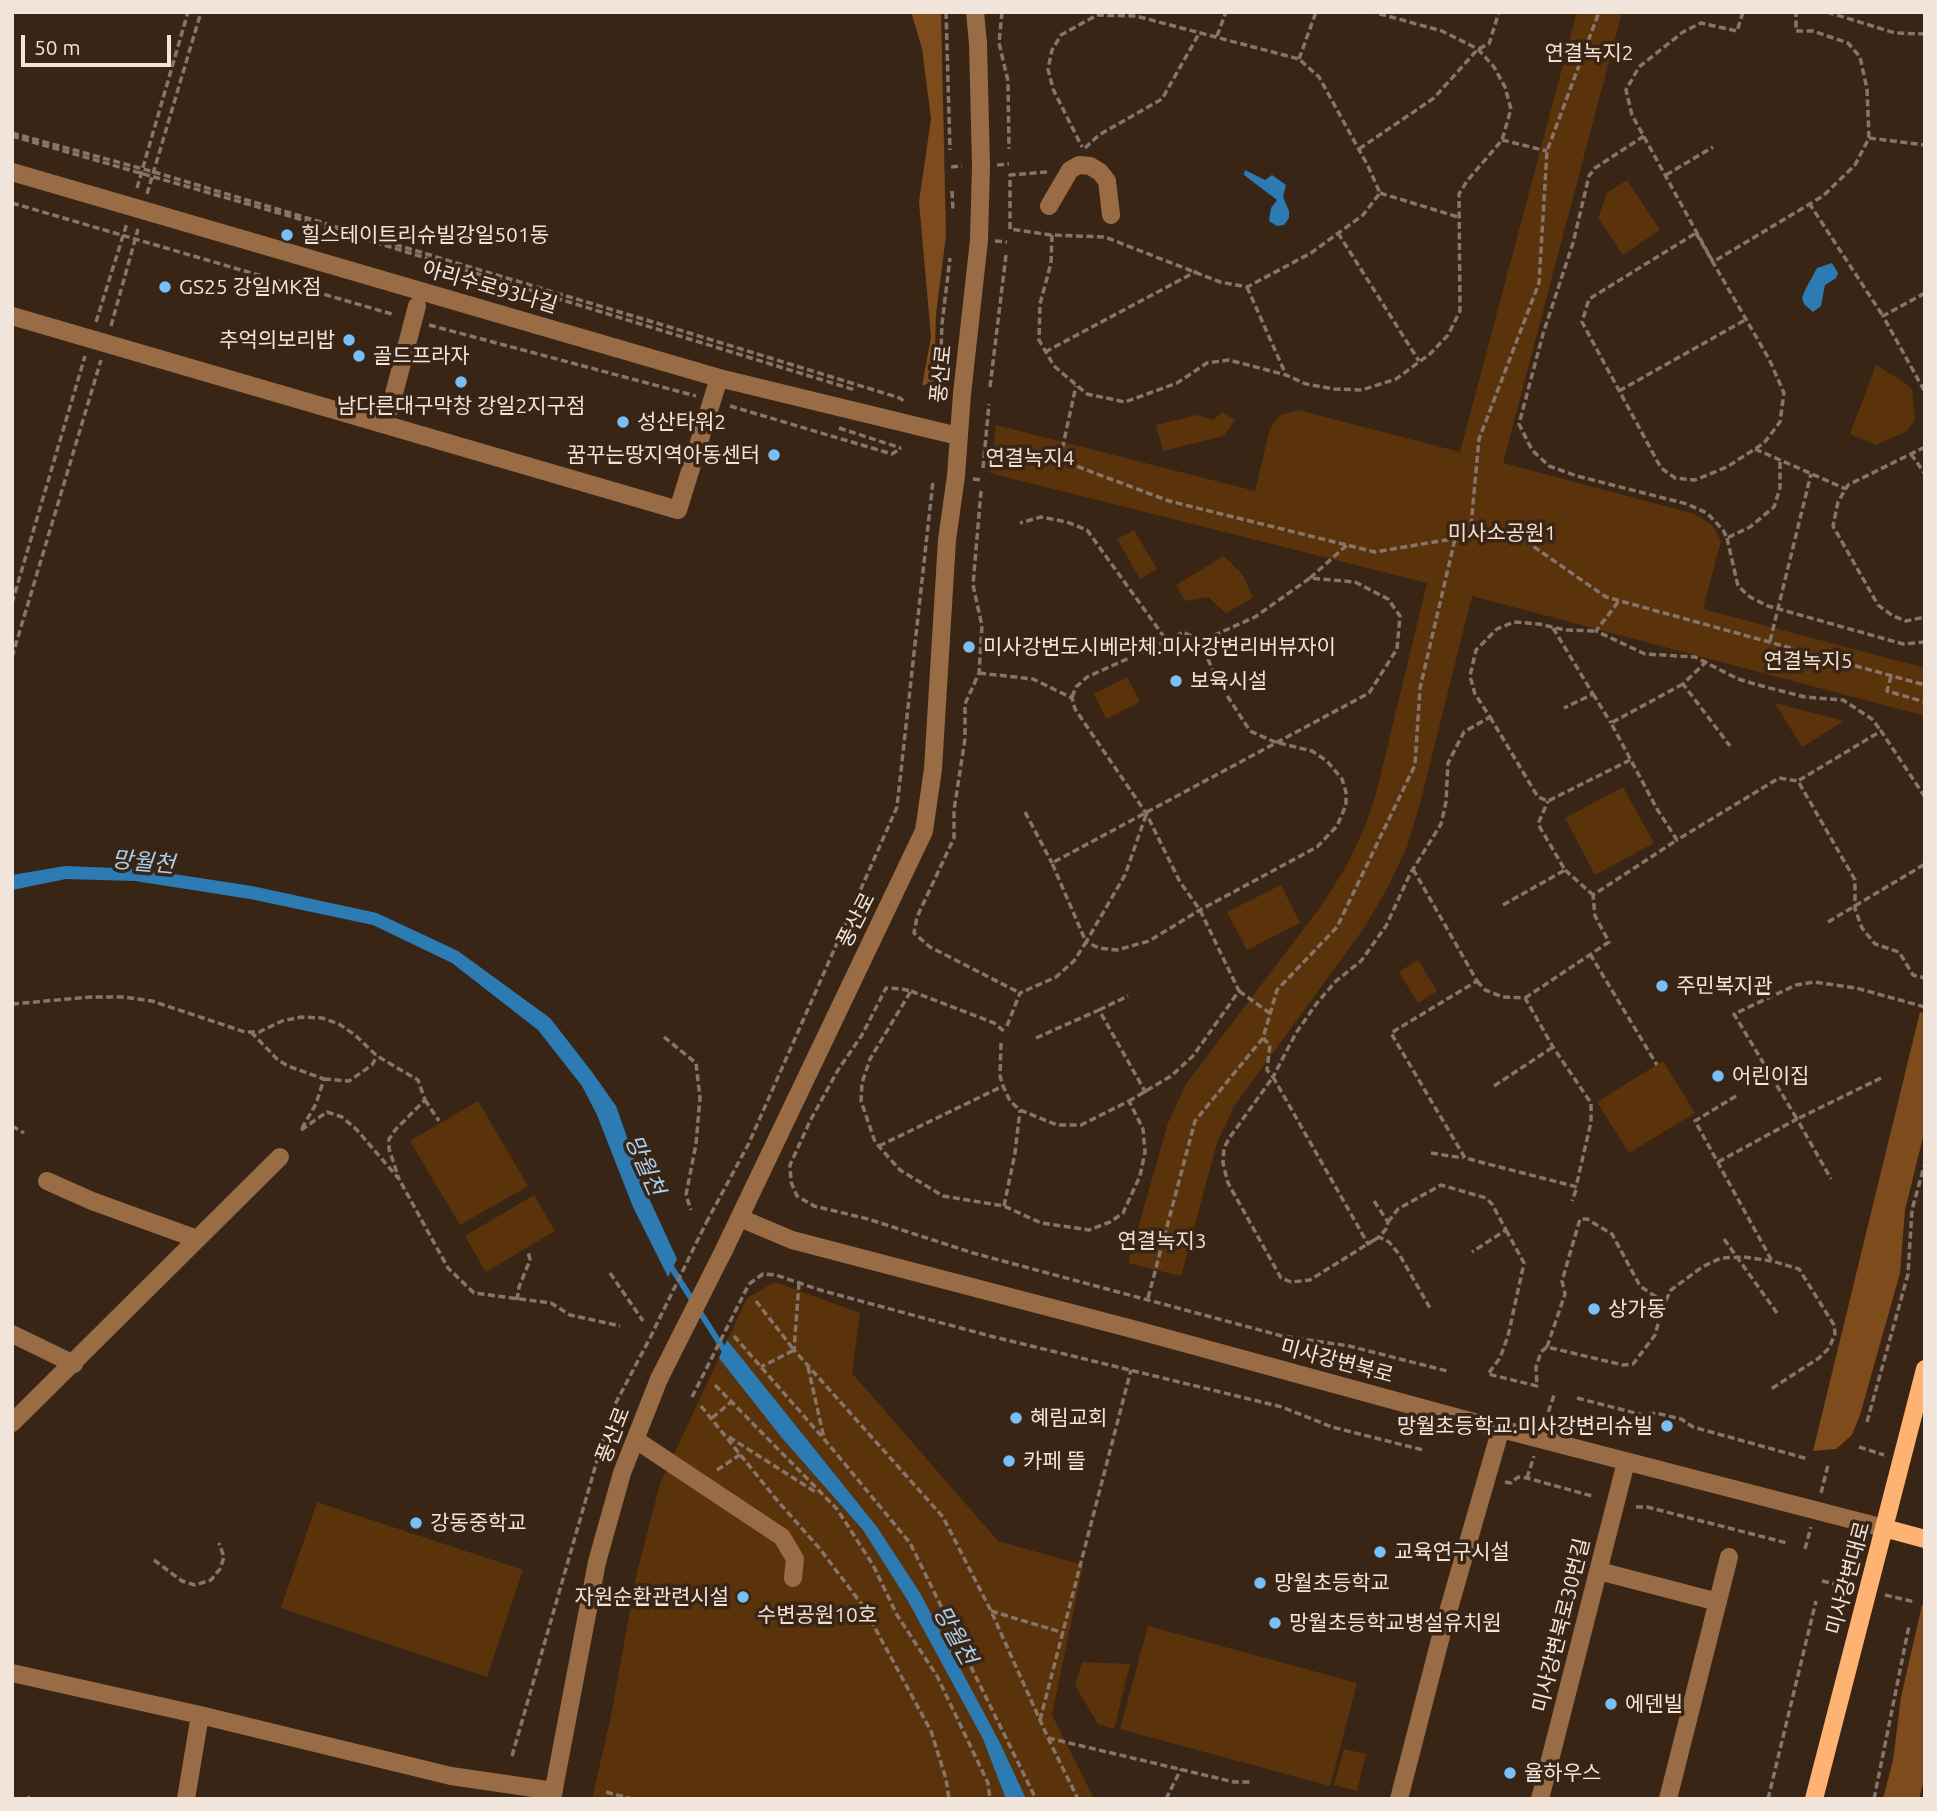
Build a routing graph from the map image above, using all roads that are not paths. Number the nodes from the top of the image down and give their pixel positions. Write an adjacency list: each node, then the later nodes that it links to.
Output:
1 (975, 12): 9 (street, 풍산로)
2 (12, 172): 7 (street, 아리수로93나길)
3 (1049, 206): 4 (street)
4 (1111, 215)
5 (415, 313): 8 (street)
6 (12, 316): 7 (street)
7 (719, 378): 9 (street, 아리수로93나길)
8 (390, 409)
9 (958, 436): 12 (street, 풍산로)
10 (280, 1157): 13 (street)
11 (47, 1181): 13 (street)
12 (740, 1218): 18 (street, 미사강변북로); 19 (street, 풍산로, bridge)
13 (197, 1239): 15 (street)
14 (12, 1334): 15 (street)
15 (74, 1364): 17 (street)
16 (1925, 1369): 21 (main road, 미사강변대로)
17 (12, 1423)
18 (1501, 1429): 20 (street, 미사강변북로); 31 (street)
19 (636, 1440): 25 (street); 29 (street, 풍산로)
20 (1626, 1462): 21 (street, 미사강변북로); 24 (street, 미사강변북로30번길)
21 (1884, 1528): 22 (main road, 미사강변북로); 34 (main road, 미사강변대로)
22 (1925, 1539)
23 (1729, 1557): 26 (street)
24 (1599, 1570): 26 (street); 32 (street, 미사강변북로30번길)
25 (793, 1578)
26 (1718, 1602): 33 (street)
27 (12, 1673): 28 (street)
28 (200, 1715): 29 (street); 30 (street)
29 (553, 1795)
30 (186, 1799)
31 (1399, 1799)
32 (1540, 1799)
33 (1668, 1799)
34 (1814, 1799)

